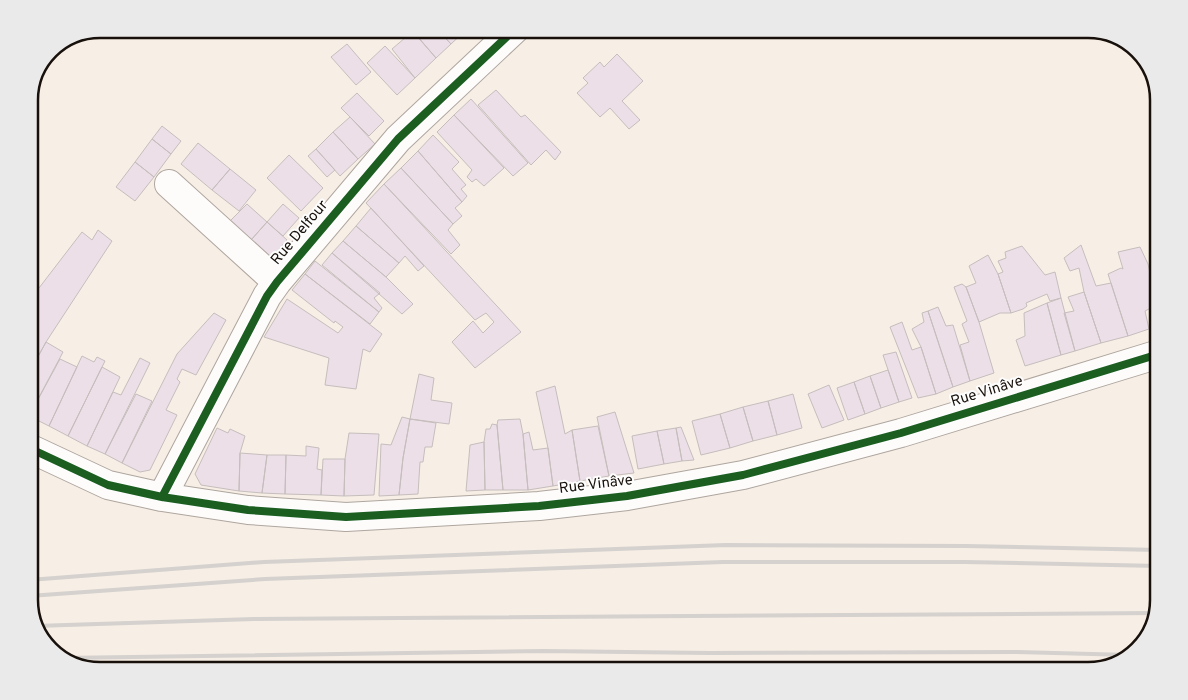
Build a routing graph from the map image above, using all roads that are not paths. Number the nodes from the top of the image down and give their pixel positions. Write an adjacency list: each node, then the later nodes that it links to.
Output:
1 (505, 38): 3 (street, Rue Delfour)
2 (169, 184): 3 (street)
3 (277, 282): 6 (street, Rue Delfour)
4 (1150, 357): 6 (street, Rue Vinâve)
5 (38, 452): 6 (street, Rue Vinâve)
6 (162, 497)

